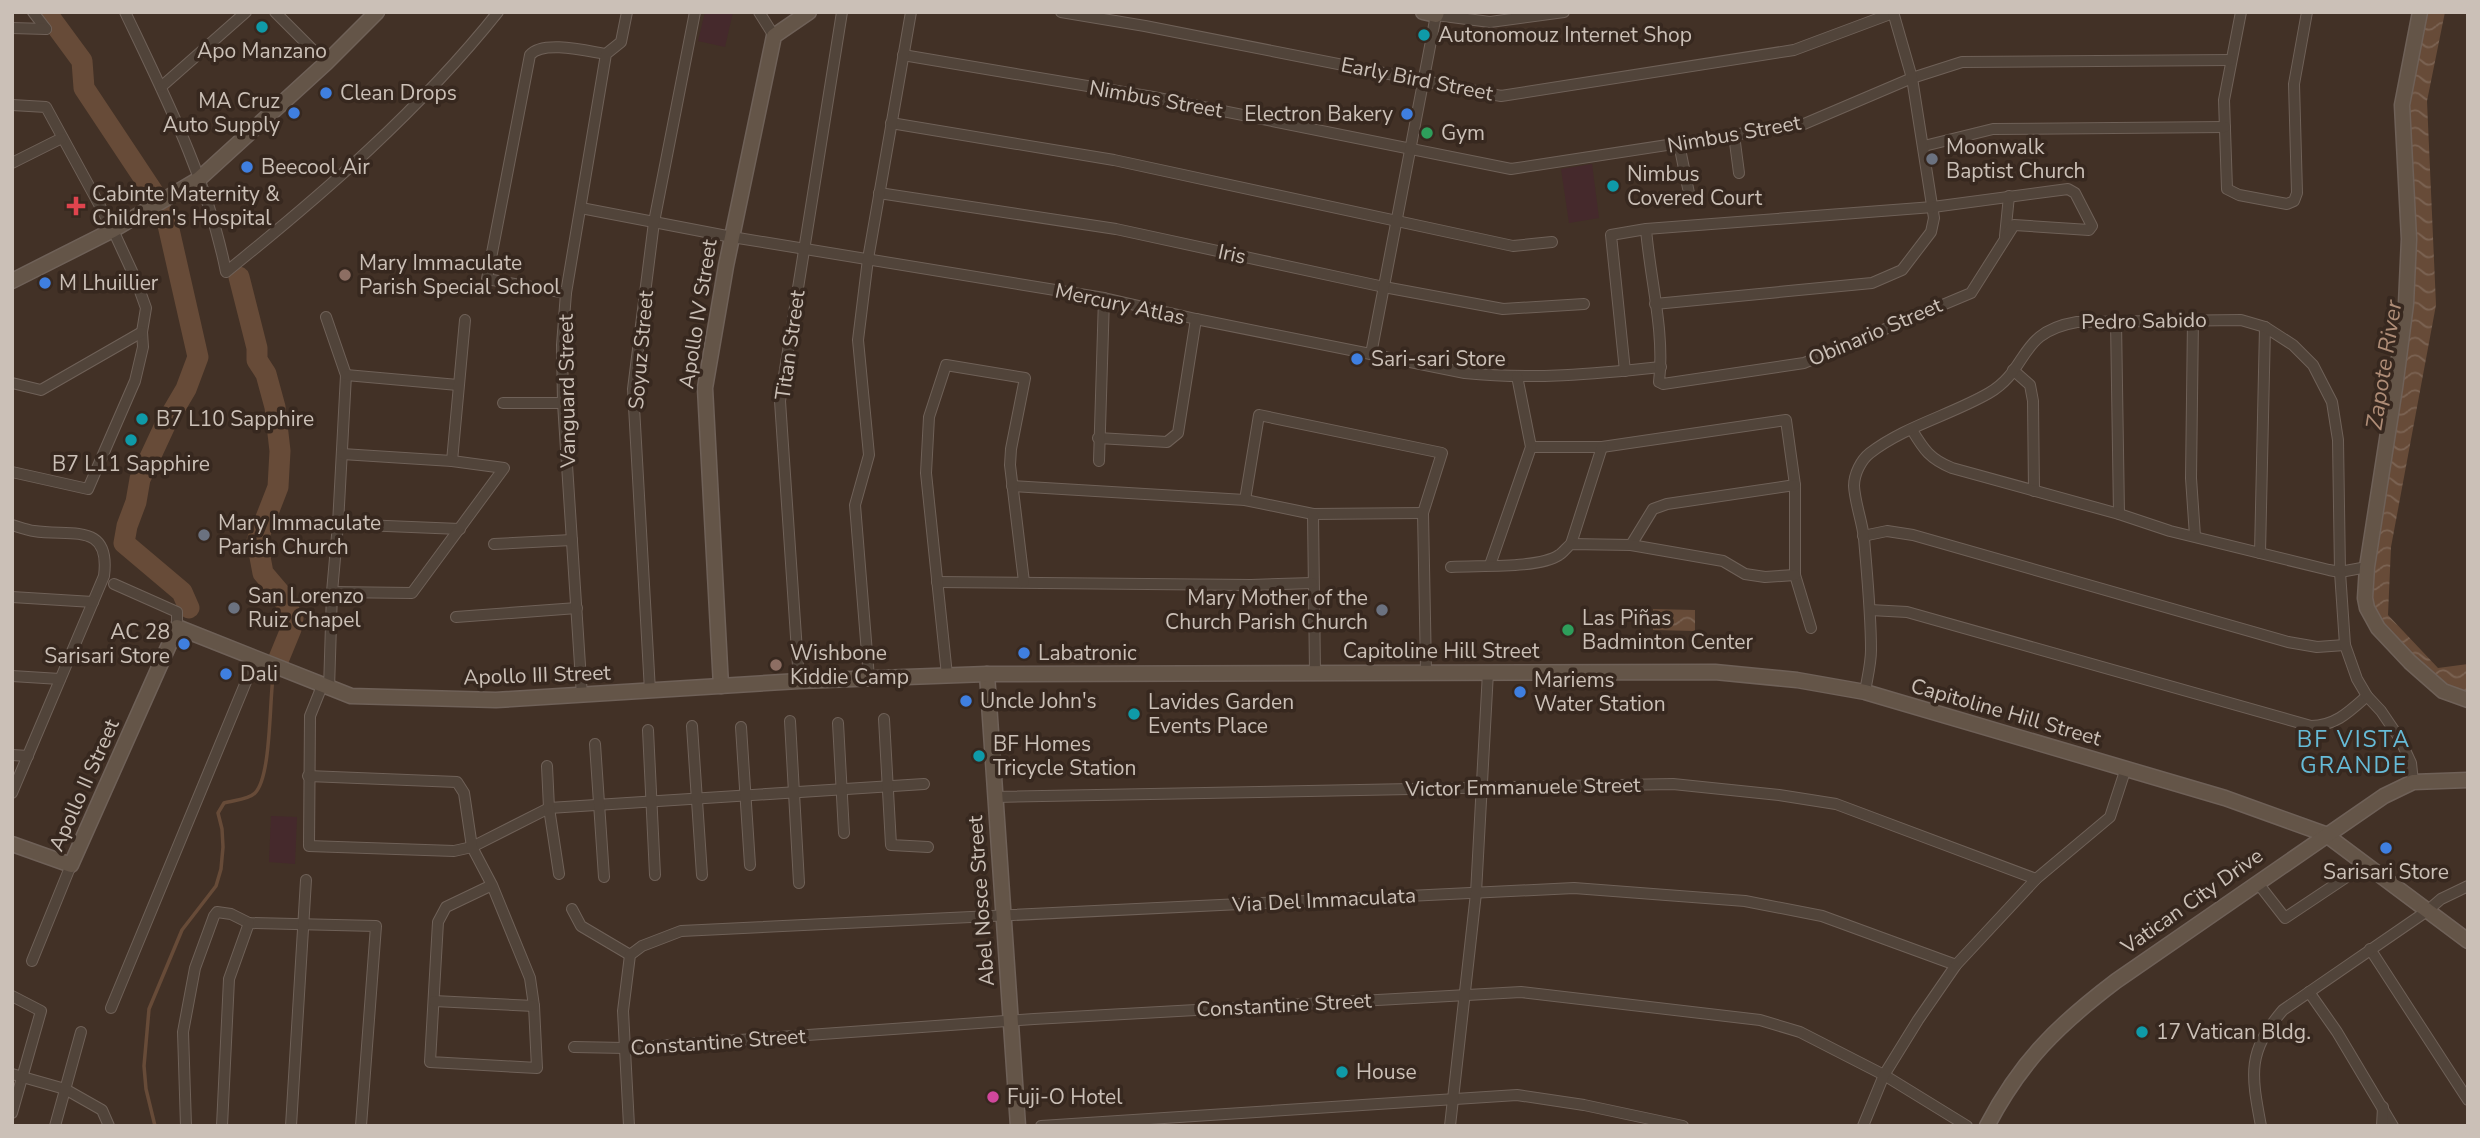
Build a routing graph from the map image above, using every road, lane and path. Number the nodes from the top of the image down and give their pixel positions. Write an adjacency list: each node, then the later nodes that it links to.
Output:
1 (33, 12): 20 (street)
2 (125, 12): 28 (street)
3 (246, 12): 28 (street)
4 (275, 12): 25 (street)
5 (377, 12): 25 (street)
6 (498, 12): 39 (street)
7 (627, 12): 22 (street, Vanguard Street)
8 (695, 12): 46 (street, Soyuz Street)
9 (759, 12): 21 (street)
10 (809, 12): 21 (street)
11 (842, 12): 52 (street, Titan Street)
12 (911, 12): 23 (street)
13 (1060, 12): 27 (street, Early Bird Street)
14 (1564, 12): 18 (street)
15 (2241, 12): 24 (street)
16 (2307, 12): 31 (street)
17 (2420, 12): 104 (street)
18 (1432, 13): 27 (street)
19 (1893, 13): 26 (street); 27 (street, Early Bird Street)
20 (12, 29)
21 (774, 36): 49 (street, Apollo IV Street)
22 (606, 54): 44 (street, Vanguard Street); 56 (street)
23 (903, 55): 30 (street); 36 (street, Nimbus Street)
24 (2231, 60): 26 (street, Nimbus Street); 31 (street)
25 (326, 63): 39 (street)
26 (1912, 78): 32 (street, Nimbus Street); 35 (street)
27 (1424, 81): 36 (street)
28 (161, 88): 39 (street)
29 (12, 105): 33 (street)
30 (891, 123): 40 (street); 45 (street)
31 (2224, 127): 35 (street)
32 (1734, 135): 34 (street, Nimbus Street); 38 (street)
33 (62, 138): 37 (street); 48 (street)
34 (1679, 144): 36 (street, Nimbus Street); 42 (street)
35 (1924, 146): 43 (street)
36 (1411, 149): 45 (street)
37 (12, 163)
38 (1740, 173)
39 (199, 179): 48 (street)
40 (879, 192): 53 (street); 55 (street, Iris)
41 (2009, 196): 43 (street); 50 (street); 50 (street)
42 (1690, 198)
43 (1933, 207): 47 (street); 58 (street)
44 (581, 208): 46 (street, Mercury Atlas); 56 (street, Vanguard Street)
45 (1397, 221): 51 (street); 55 (street)
46 (654, 222): 49 (street, Mercury Atlas); 133 (street, Soyuz Street)
47 (1646, 229): 58 (street); 70 (street)
48 (113, 230): 54 (street); 66 (street)
49 (732, 237): 52 (street, Mercury Atlas); 131 (street, Apollo IV Street)
50 (2005, 237): 68 (street, Obinario Street)
51 (1552, 242)
52 (803, 248): 53 (street, Mercury Atlas); 130 (street, Titan Street)
53 (868, 259): 57 (street, Mercury Atlas); 128 (street)
54 (12, 281)
55 (1384, 287): 59 (street, Iris); 67 (street)
56 (566, 293): 76 (street, Vanguard Street)
57 (1104, 298): 61 (street, Mercury Atlas); 78 (street)
58 (1656, 303): 68 (street)
59 (1584, 304)
60 (326, 317): 71 (street)
61 (1196, 319): 67 (street, Mercury Atlas); 78 (street)
62 (2193, 319): 64 (street, Pedro Sabido); 65 (street, Pedro Sabido); 96 (street)
63 (465, 320): 74 (street)
64 (2116, 321): 69 (street, Pedro Sabido); 91 (street)
65 (2265, 327): 101 (street); 105 (street, Pedro Sabido)
66 (142, 332): 73 (street); 84 (street)
67 (1371, 354): 72 (street, Mercury Atlas)
68 (1661, 367): 70 (street, Mercury Atlas)
69 (2013, 370): 77 (street, Pedro Sabido); 87 (street)
70 (1625, 371): 72 (street, Mercury Atlas)
71 (346, 374): 74 (street); 81 (street)
72 (1517, 376): 79 (street)
73 (12, 383)
74 (458, 385): 82 (street)
75 (503, 403): 76 (street)
76 (563, 403): 97 (street, Vanguard Street)
77 (1912, 430): 87 (street); 95 (street, Pedro Sabido)
78 (1098, 438): 83 (street)
79 (1531, 447): 80 (street); 102 (street)
80 (1602, 447): 85 (street); 99 (street)
81 (342, 454): 82 (street); 92 (street)
82 (452, 461): 94 (street)
83 (1099, 461)
84 (12, 472)
85 (1795, 485): 100 (street); 106 (street)
86 (1012, 486): 88 (street); 107 (street); 108 (street)
87 (2034, 491): 91 (street)
88 (1245, 500): 89 (street); 90 (street)
89 (1423, 513): 90 (street); 121 (street)
90 (1312, 514): 109 (street)
91 (2119, 514): 96 (street)
92 (338, 524): 94 (street); 111 (street)
93 (12, 525): 113 (street)
94 (460, 529): 111 (street)
95 (1863, 536): 115 (street, Pedro Sabido); 119 (street)
96 (2195, 536): 101 (street)
97 (572, 540): 98 (street); 114 (street, Vanguard Street)
98 (494, 544)
99 (1571, 544): 100 (street); 102 (street)
100 (1631, 545): 106 (street)
101 (2259, 553): 105 (street)
102 (1490, 565): 103 (street)
103 (1451, 567)
104 (2367, 567): 105 (street); 137 (street)
105 (2340, 572): 119 (street, Pedro Sabido)
106 (1796, 575): 118 (street)
107 (937, 582): 108 (street); 125 (street)
108 (1024, 582): 109 (street)
109 (1312, 583): 123 (street)
110 (114, 584): 117 (street)
111 (332, 592): 132 (street)
112 (12, 597): 113 (street)
113 (93, 602): 129 (street)
114 (577, 608): 116 (street); 135 (street, Vanguard Street)
115 (1870, 610): 134 (street, Pedro Sabido); 136 (street)
116 (456, 617)
117 (177, 628): 120 (street, Apollo III Street); 170 (street, Apollo II Street)
118 (1811, 628)
119 (2345, 645): 136 (street, Pedro Sabido)
120 (261, 662): 132 (street, Apollo III Street); 198 (street)
121 (1426, 671): 122 (street, Capitoline Hill Street); 123 (street, Capitoline Hill Street)
122 (1488, 672): 134 (street, Capitoline Hill Street); 154 (street)
123 (1315, 673): 124 (street, Capitoline Hill Street)
124 (987, 674): 125 (street, Capitoline Hill Street); 160 (street, Abel Nosce Street)
125 (947, 675): 127 (street, Capitoline Hill Street)
126 (12, 676): 129 (street)
127 (911, 676): 128 (street, Apollo III Street)
128 (869, 678): 130 (street, Apollo III Street)
129 (60, 679): 146 (street)
130 (799, 681): 131 (street, Apollo III Street)
131 (721, 686): 133 (street, Apollo III Street)
132 (325, 688): 135 (street, Apollo III Street); 149 (street)
133 (650, 691): 135 (street, Apollo III Street)
134 (1865, 692): 148 (street, Capitoline Hill Street)
135 (582, 696)
136 (2367, 696): 151 (street, Pedro Sabido)
137 (2468, 700)
138 (884, 719): 153 (street)
139 (790, 721): 156 (street)
140 (838, 723): 155 (street)
141 (692, 726): 159 (street)
142 (741, 727): 158 (street)
143 (648, 730): 161 (street)
144 (595, 744): 162 (street)
145 (12, 755): 146 (street)
146 (28, 756): 157 (street)
147 (548, 766): 163 (street)
148 (2126, 768): 165 (street, Capitoline Hill Street); 176 (street)
149 (308, 776): 167 (street); 167 (street)
150 (2468, 780): 151 (street, Vatican City Drive)
151 (2413, 782): 165 (street, Vatican City Drive)
152 (924, 784): 153 (street)
153 (889, 786): 155 (street); 168 (street)
154 (1482, 786): 160 (street, Victor Emmanuele Street); 176 (street, Victor Emmanuele Street); 182 (street)
155 (841, 789): 156 (street); 164 (street)
156 (793, 791): 158 (street); 179 (street)
157 (12, 793)
158 (746, 794): 159 (street); 171 (street)
159 (696, 797): 161 (street); 174 (street)
160 (995, 797): 185 (street, Abel Nosce Street)
161 (652, 800): 162 (street); 173 (street)
162 (599, 803): 163 (street); 175 (street)
163 (549, 808): 167 (street); 172 (street)
164 (844, 832)
165 (2325, 834): 169 (street, Capitoline Hill Street); 178 (street, Vatican City Drive)
166 (12, 844): 170 (street)
167 (472, 847): 180 (street)
168 (928, 847)
169 (2366, 864): 178 (street); 184 (street, Capitoline Hill Street)
170 (71, 865): 191 (street, Apollo II Street)
171 (750, 865)
172 (559, 874)
173 (655, 875)
174 (702, 875)
175 (604, 877)
176 (2036, 879): 192 (street)
177 (306, 880): 187 (street)
178 (2258, 881): 223 (street, Vatican City Drive)
179 (799, 883)
180 (492, 885): 196 (street); 197 (street)
181 (2468, 886): 184 (street)
182 (1476, 893): 185 (street, Via Del Immaculata); 192 (street, Via Del Immaculata); 194 (street)
183 (572, 909): 190 (street)
184 (2427, 911): 188 (street, Capitoline Hill Street); 189 (street)
185 (1003, 915): 190 (street, Via Del Immaculata); 199 (street, Abel Nosce Street)
186 (249, 923): 187 (street); 212 (street); 213 (street)
187 (303, 924): 214 (street); 215 (street)
188 (2468, 941)
189 (2370, 949): 193 (street); 207 (street)
190 (630, 955): 202 (street)
191 (32, 961)
192 (1956, 965): 203 (street)
193 (2309, 992): 208 (street); 224 (street)
194 (1465, 994): 199 (street, Constantine Street); 203 (street, Constantine Street); 206 (street)
195 (12, 996): 204 (street)
196 (434, 1001): 197 (street); 197 (street)
197 (534, 1006)
198 (111, 1008)
199 (1010, 1021): 202 (street, Constantine Street); 217 (street, Abel Nosce Street)
200 (81, 1032): 205 (street)
201 (574, 1047): 202 (street, Constantine Street)
202 (625, 1048): 216 (street)
203 (1884, 1075): 221 (street); 222 (street, Constantine Street)
204 (17, 1076): 205 (street); 209 (street)
205 (65, 1089): 210 (street); 211 (street)
206 (1454, 1100): 218 (street); 219 (street); 220 (street)
207 (2468, 1100)
208 (2383, 1107): 225 (street); 226 (street)
209 (12, 1113)
210 (55, 1126)
211 (109, 1126)
212 (186, 1126)
213 (222, 1126)
214 (291, 1126)
215 (361, 1126)
216 (628, 1126)
217 (1018, 1126)
218 (1041, 1126)
219 (1450, 1126)
220 (1683, 1126)
221 (1863, 1126)
222 (1967, 1126)
223 (1987, 1126)
224 (2261, 1126)
225 (2382, 1126)
226 (2393, 1126)

